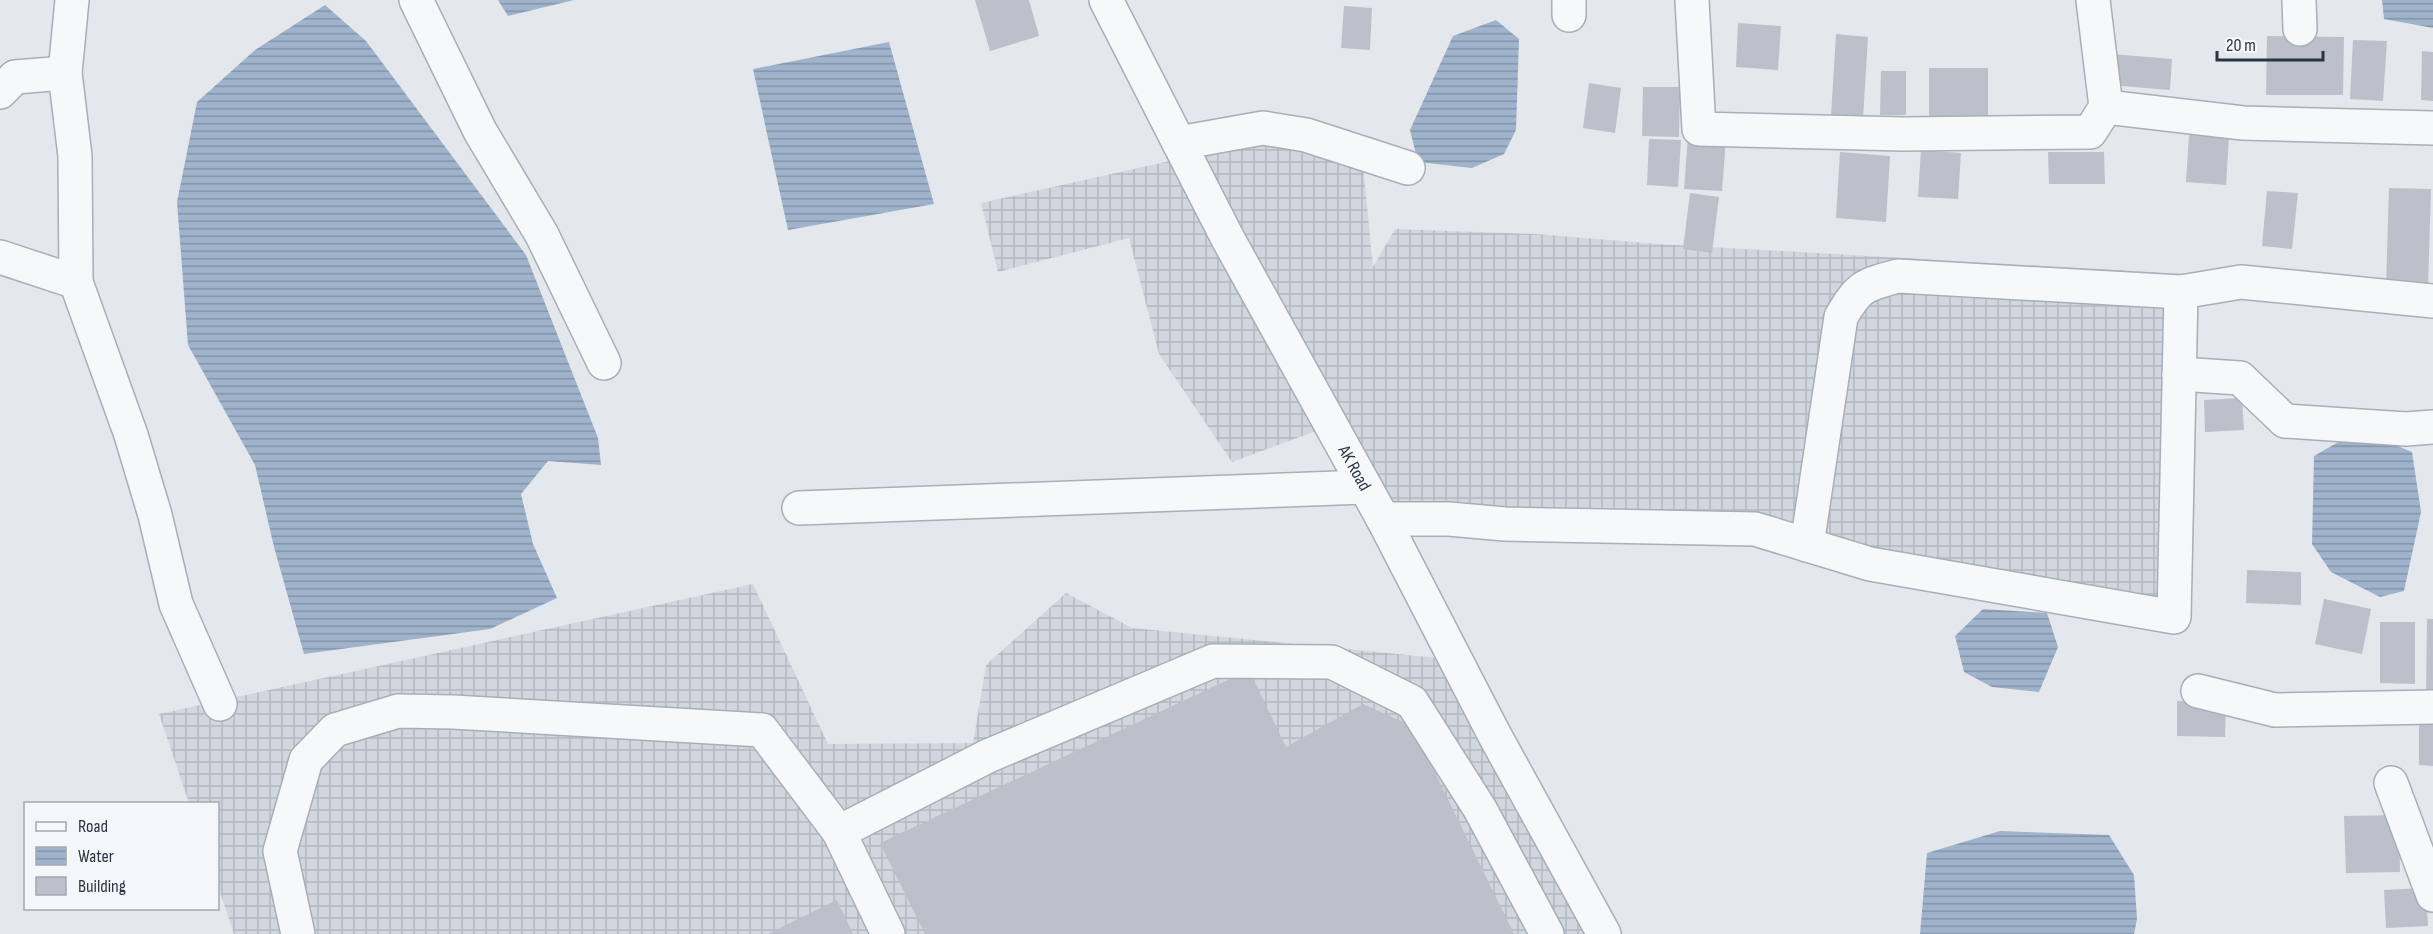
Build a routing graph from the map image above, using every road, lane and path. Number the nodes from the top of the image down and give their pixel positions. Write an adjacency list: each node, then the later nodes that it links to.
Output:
1 (72, 0): 6 (street)
2 (416, 0): 16 (street)
3 (1106, 0): 10 (street, AK Road)
4 (1692, 0): 8 (street)
5 (2093, 0): 8 (street)
6 (65, 73): 7 (street); 13 (street)
7 (0, 92)
8 (2106, 107): 9 (street)
9 (2433, 128)
10 (1179, 143): 11 (street); 19 (street, AK Road)
11 (1408, 168)
12 (0, 257): 13 (street)
13 (76, 282): 24 (street)
14 (2181, 292): 15 (street); 17 (street); 22 (street)
15 (2433, 301)
16 (604, 363)
17 (2179, 374): 18 (street); 22 (street)
18 (2433, 427)
19 (1365, 487): 20 (street); 21 (street, AK Road)
20 (799, 508)
21 (1383, 519): 22 (street); 32 (street, AK Road)
22 (1807, 545)
23 (2199, 691): 25 (street)
24 (220, 705)
25 (2433, 707)
26 (2391, 783): 28 (street)
27 (839, 832): 29 (street); 30 (street); 31 (street)
28 (2433, 895)
29 (298, 934)
30 (888, 934)
31 (1547, 934)
32 (1604, 934)

